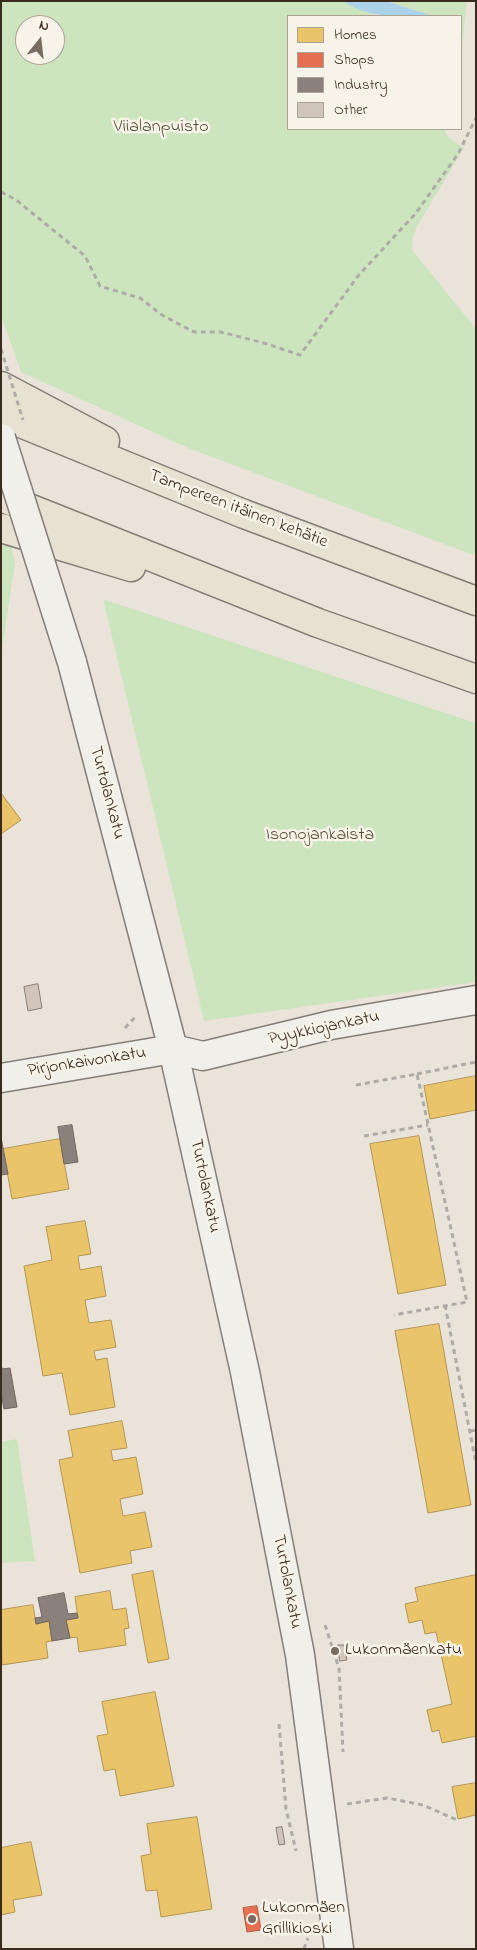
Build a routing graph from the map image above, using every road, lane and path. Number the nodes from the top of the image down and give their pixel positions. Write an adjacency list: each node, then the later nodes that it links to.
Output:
1 (476, 118): 2 (path)
2 (1, 192)
3 (1, 386): 7 (highway)
4 (1, 415): 7 (highway, Tampereen itäinen kehätie)
5 (1, 438): 13 (main road, Turtolankatu, bridge)
6 (1, 496): 10 (highway)
7 (244, 514): 9 (highway, Tampereen itäinen kehätie)
8 (1, 528): 10 (highway)
9 (476, 601)
10 (318, 623): 11 (highway)
11 (476, 679)
12 (476, 1000): 13 (main road, Pyykkiojankatu)
13 (173, 1049): 16 (main road, Pirjonkaivonkatu); 31 (main road, Turtolankatu)
14 (476, 1062): 15 (path)
15 (417, 1074): 17 (path); 18 (path)
16 (1, 1078)
17 (356, 1085)
18 (428, 1125): 19 (path); 20 (path)
19 (364, 1136)
20 (445, 1305): 21 (path); 23 (path)
21 (394, 1315)
22 (476, 1430): 23 (path)
23 (470, 1431): 24 (path)
24 (476, 1464)
25 (278, 1720): 28 (path)
26 (346, 1804): 27 (path)
27 (457, 1820)
28 (297, 1857)
29 (310, 1930): 30 (path)
30 (304, 1949)
31 (339, 1949)

